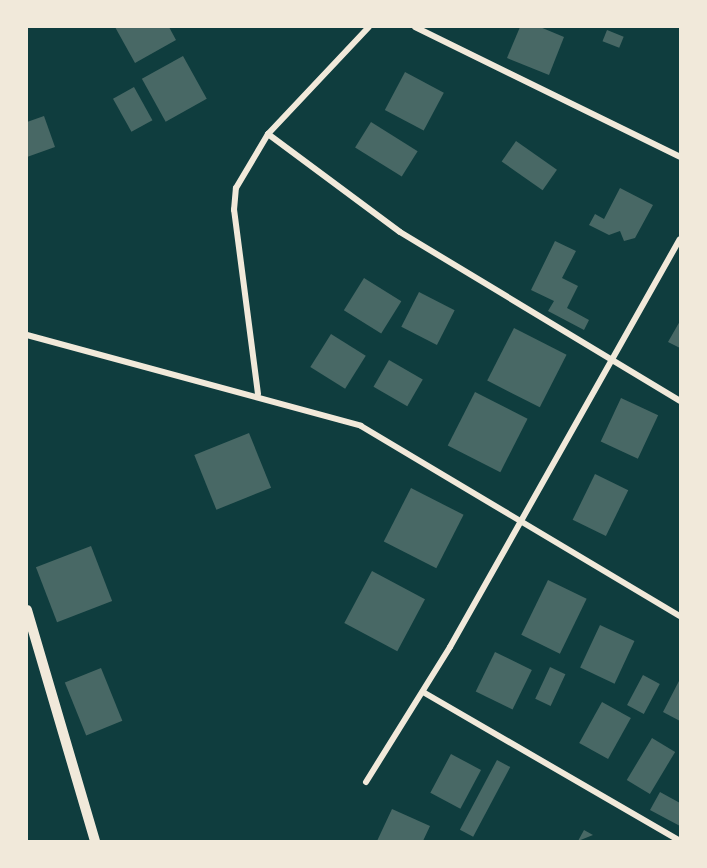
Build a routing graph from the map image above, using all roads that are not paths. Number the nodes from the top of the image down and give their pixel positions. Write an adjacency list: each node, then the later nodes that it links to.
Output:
1 (369, 27): 3 (street)
2 (415, 27): 4 (street)
3 (268, 134): 7 (street); 8 (street)
4 (680, 157)
5 (680, 239): 7 (street)
6 (27, 335): 8 (street)
7 (607, 362): 9 (street); 10 (street)
8 (258, 394): 10 (street)
9 (680, 401)
10 (518, 523): 12 (street); 13 (street)
11 (27, 610): 15 (street)
12 (680, 616)
13 (423, 692): 14 (street); 16 (street)
14 (366, 782)
15 (95, 841)
16 (680, 841)

